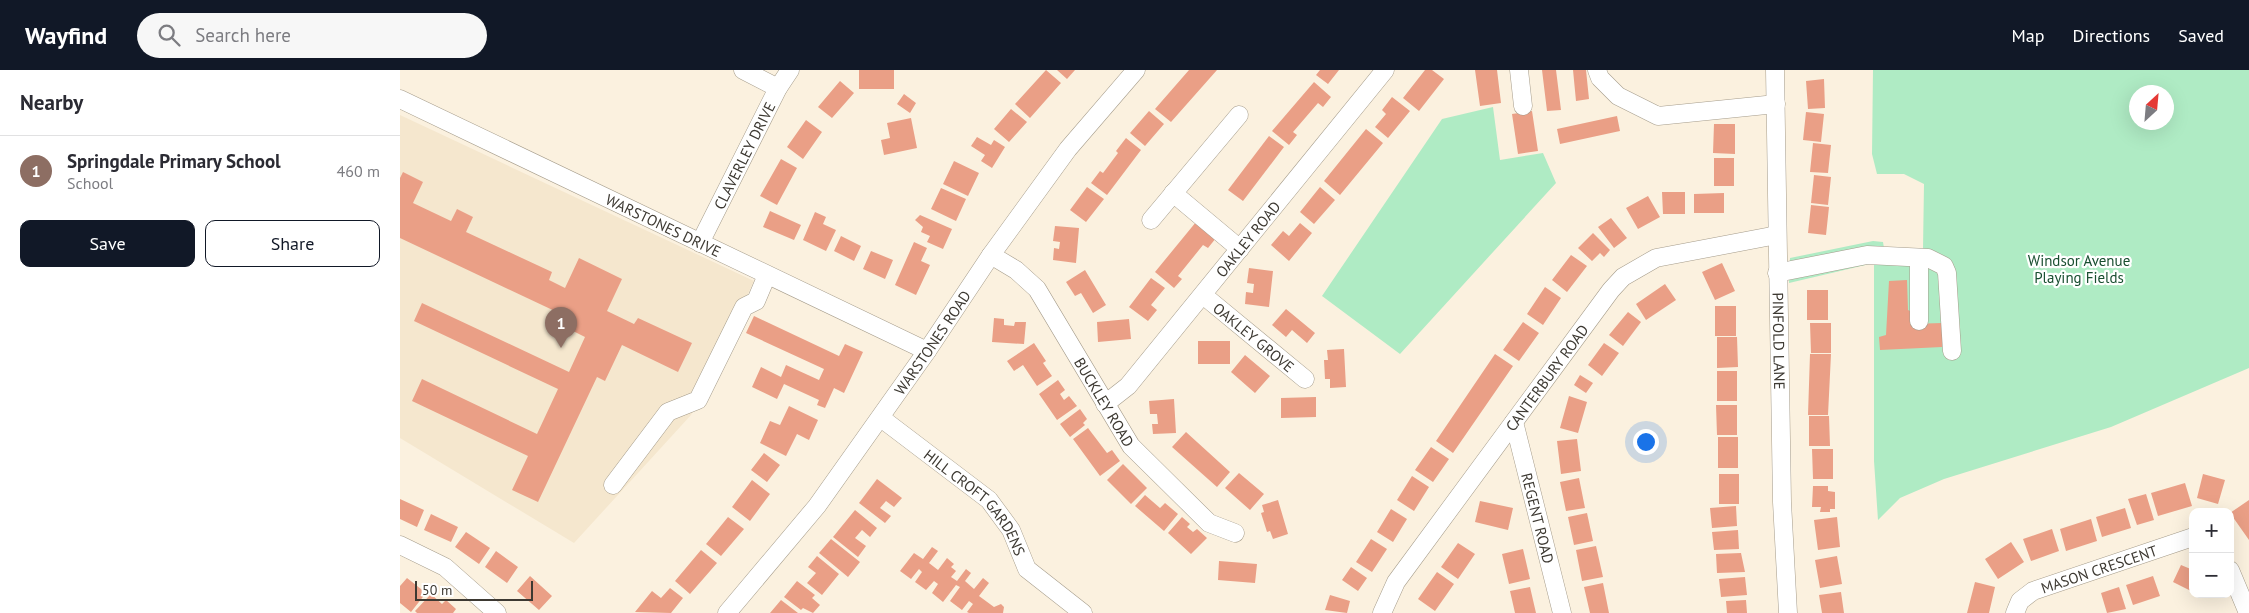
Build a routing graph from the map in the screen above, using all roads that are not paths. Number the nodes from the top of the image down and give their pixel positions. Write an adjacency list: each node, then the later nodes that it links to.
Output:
1 (743, 70): 8 (street)
2 (790, 70): 8 (street, CLAVERLEY DRIVE)
3 (1136, 70): 18 (street, WARSTONES ROAD)
4 (1385, 70): 17 (street, OAKLEY ROAD)
5 (1519, 70): 11 (street)
6 (1598, 70): 10 (street)
7 (1775, 70): 10 (street, PINFOLD LANE)
8 (778, 88): 16 (street, CLAVERLEY DRIVE)
9 (400, 99): 16 (street, WARSTONES DRIVE)
10 (1776, 104): 15 (street, PINFOLD LANE)
11 (1523, 106)
12 (1239, 115): 13 (street)
13 (1174, 193): 14 (street); 17 (street)
14 (1152, 220)
15 (1777, 235): 20 (street, PINFOLD LANE); 29 (street, CANTERBURY ROAD)
16 (700, 243): 21 (street, WARSTONES DRIVE)
17 (1240, 249): 22 (street, OAKLEY ROAD)
18 (991, 255): 24 (street, WARSTONES ROAD); 27 (street, BUCKLEY ROAD)
19 (1919, 258): 20 (street); 23 (street); 25 (street)
20 (1777, 273): 40 (street, PINFOLD LANE)
21 (767, 275): 24 (street, WARSTONES DRIVE); 30 (street)
22 (1203, 294): 26 (street, OAKLEY GROVE); 27 (street, OAKLEY ROAD)
23 (1919, 322)
24 (927, 351): 28 (street, WARSTONES ROAD)
25 (1952, 351)
26 (1305, 379)
27 (1106, 404): 31 (street, BUCKLEY ROAD)
28 (881, 418): 36 (street, WARSTONES ROAD); 37 (street, HILL CROFT GARDENS)
29 (1514, 422): 38 (street, CANTERBURY ROAD); 39 (street, REGENT ROAD)
30 (613, 485)
31 (1235, 532)
32 (2189, 538): 41 (street, MASON CRESCENT)
33 (400, 545): 35 (street)
34 (2234, 580): 42 (street)
35 (497, 613)
36 (727, 613)
37 (1083, 613)
38 (1382, 613)
39 (1562, 613)
40 (1788, 613)
41 (2014, 613)
42 (2248, 613)

